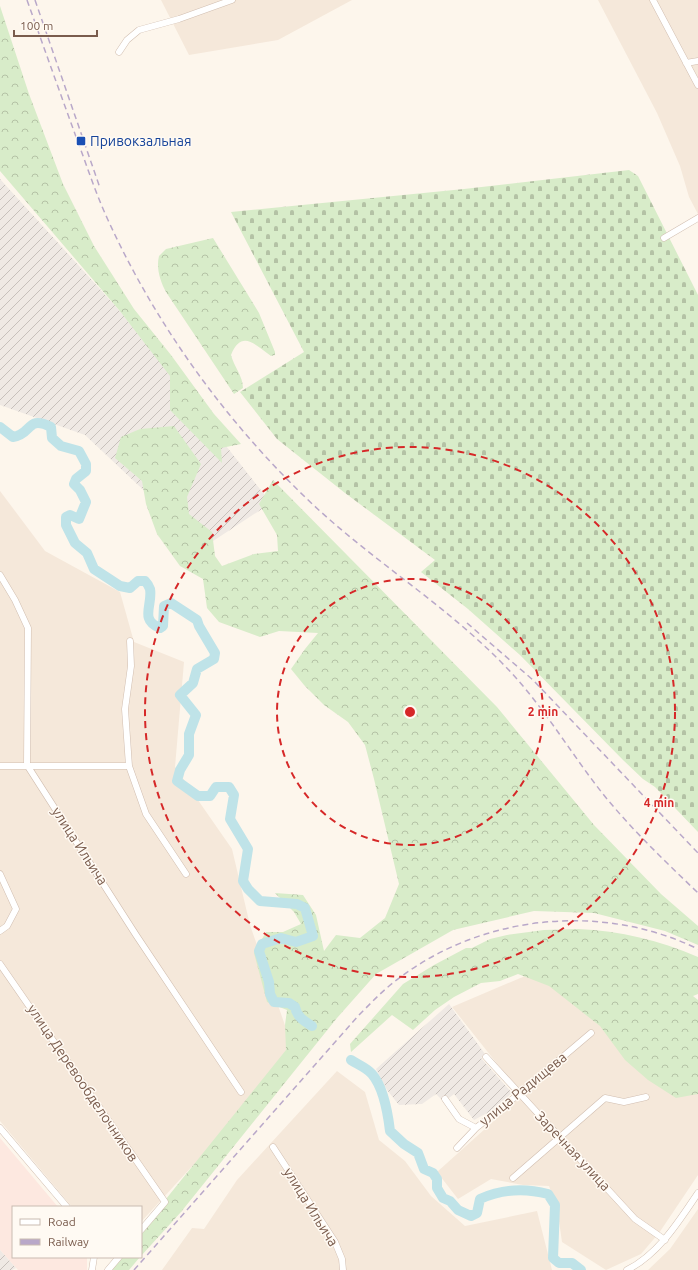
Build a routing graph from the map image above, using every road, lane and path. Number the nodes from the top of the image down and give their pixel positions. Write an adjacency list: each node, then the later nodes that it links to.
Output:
1 (232, 0): 3 (street)
2 (653, 0): 5 (street)
3 (119, 52)
4 (698, 62): 5 (street)
5 (686, 63): 6 (street)
6 (698, 85)
7 (698, 218): 8 (street)
8 (664, 238)
9 (0, 575): 11 (street)
10 (130, 640): 13 (street)
11 (27, 765): 12 (street); 13 (street); 20 (street, улица Ильича)
12 (0, 766)
13 (129, 766): 15 (street)
14 (0, 874): 16 (street)
15 (186, 874)
16 (0, 931)
17 (0, 964): 33 (street, улица Деревообделочников)
18 (591, 1033): 21 (street, улица Радищева)
19 (486, 1057): 21 (street, Заречная улица)
20 (242, 1092)
21 (519, 1094): 25 (street, улица Радищева); 26 (street, Заречная улица)
22 (646, 1097): 26 (street)
23 (445, 1099): 25 (street)
24 (0, 1128): 32 (street)
25 (476, 1128): 28 (street, улица Радищева)
26 (560, 1136): 29 (street); 34 (street, Заречная улица)
27 (273, 1147): 39 (street, улица Ильича)
28 (457, 1148)
29 (513, 1178)
30 (698, 1193): 31 (street)
31 (696, 1200): 34 (street)
32 (66, 1206)
33 (142, 1229)
34 (665, 1240): 40 (street)
35 (94, 1258): 37 (street)
36 (118, 1258): 38 (street)
37 (92, 1270)
38 (108, 1270)
39 (343, 1270)
40 (627, 1270)

